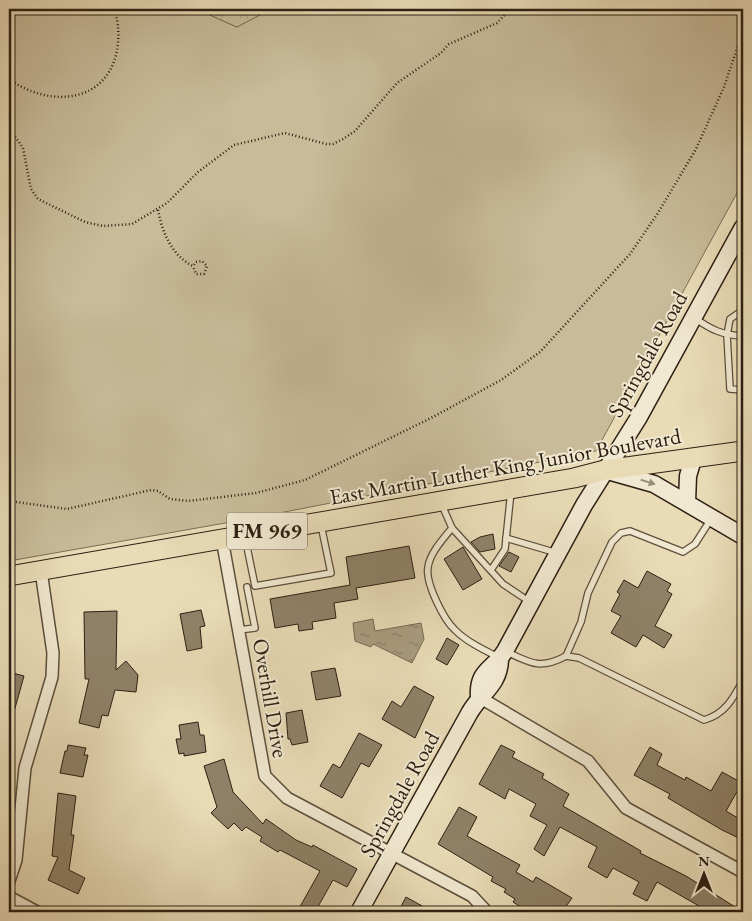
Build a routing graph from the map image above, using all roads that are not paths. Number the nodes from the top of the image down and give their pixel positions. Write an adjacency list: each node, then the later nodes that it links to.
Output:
1 (743, 227): 3 (main road, Springdale Road)
2 (743, 310): 4 (lane)
3 (694, 317): 4 (lane); 9 (main road, Springdale Road)
4 (727, 335): 5 (lane); 6 (lane)
5 (743, 336)
6 (743, 390)
7 (743, 451): 8 (main road, East Martin Luther King Junior Boulevard / FM 969)
8 (693, 459): 9 (main road, East Martin Luther King Junior Boulevard / FM 969); 12 (main road)
9 (605, 470): 10 (main road, East Martin Luther King Junior Boulevard / FM 969); 12 (main road, one-way to 12); 20 (main road, Springdale Road)
10 (511, 489): 11 (main road, East Martin Luther King Junior Boulevard / FM 969); 18 (lane)
11 (440, 501): 14 (main road, East Martin Luther King Junior Boulevard / FM 969); 15 (lane)
12 (687, 502): 13 (main road)
13 (712, 517): 17 (main road); 30 (lane)
14 (321, 522): 16 (main road, East Martin Luther King Junior Boulevard / FM 969); 24 (lane)
15 (452, 528): 22 (lane); 29 (lane)
16 (244, 535): 19 (main road, East Martin Luther King Junior Boulevard / FM 969); 24 (lane)
17 (743, 536)
18 (506, 538): 20 (lane); 22 (lane)
19 (222, 539): 21 (main road, East Martin Luther King Junior Boulevard / FM 969); 26 (street, Overhill Drive)
20 (558, 553): 27 (main road, Springdale Road)
21 (40, 570): 23 (main road, East Martin Luther King Junior Boulevard / FM 969); 35 (street)
22 (491, 570): 27 (lane)
23 (9, 576)
24 (255, 586): 25 (lane)
25 (246, 588): 26 (lane); 28 (lane)
26 (232, 590): 28 (street, Overhill Drive)
27 (531, 602): 29 (main road, Springdale Road)
28 (239, 630): 33 (street, Overhill Drive)
29 (502, 656): 30 (lane); 32 (main road, Springdale Road)
30 (566, 656): 31 (lane)
31 (743, 680)
32 (479, 697): 33 (main road, Springdale Road); 34 (street)
33 (393, 852): 38 (main road, Springdale Road); 39 (street, Overhill Drive)
34 (743, 872)
35 (9, 881)
36 (9, 897): 37 (street)
37 (37, 912)
38 (359, 912)
39 (487, 912)

